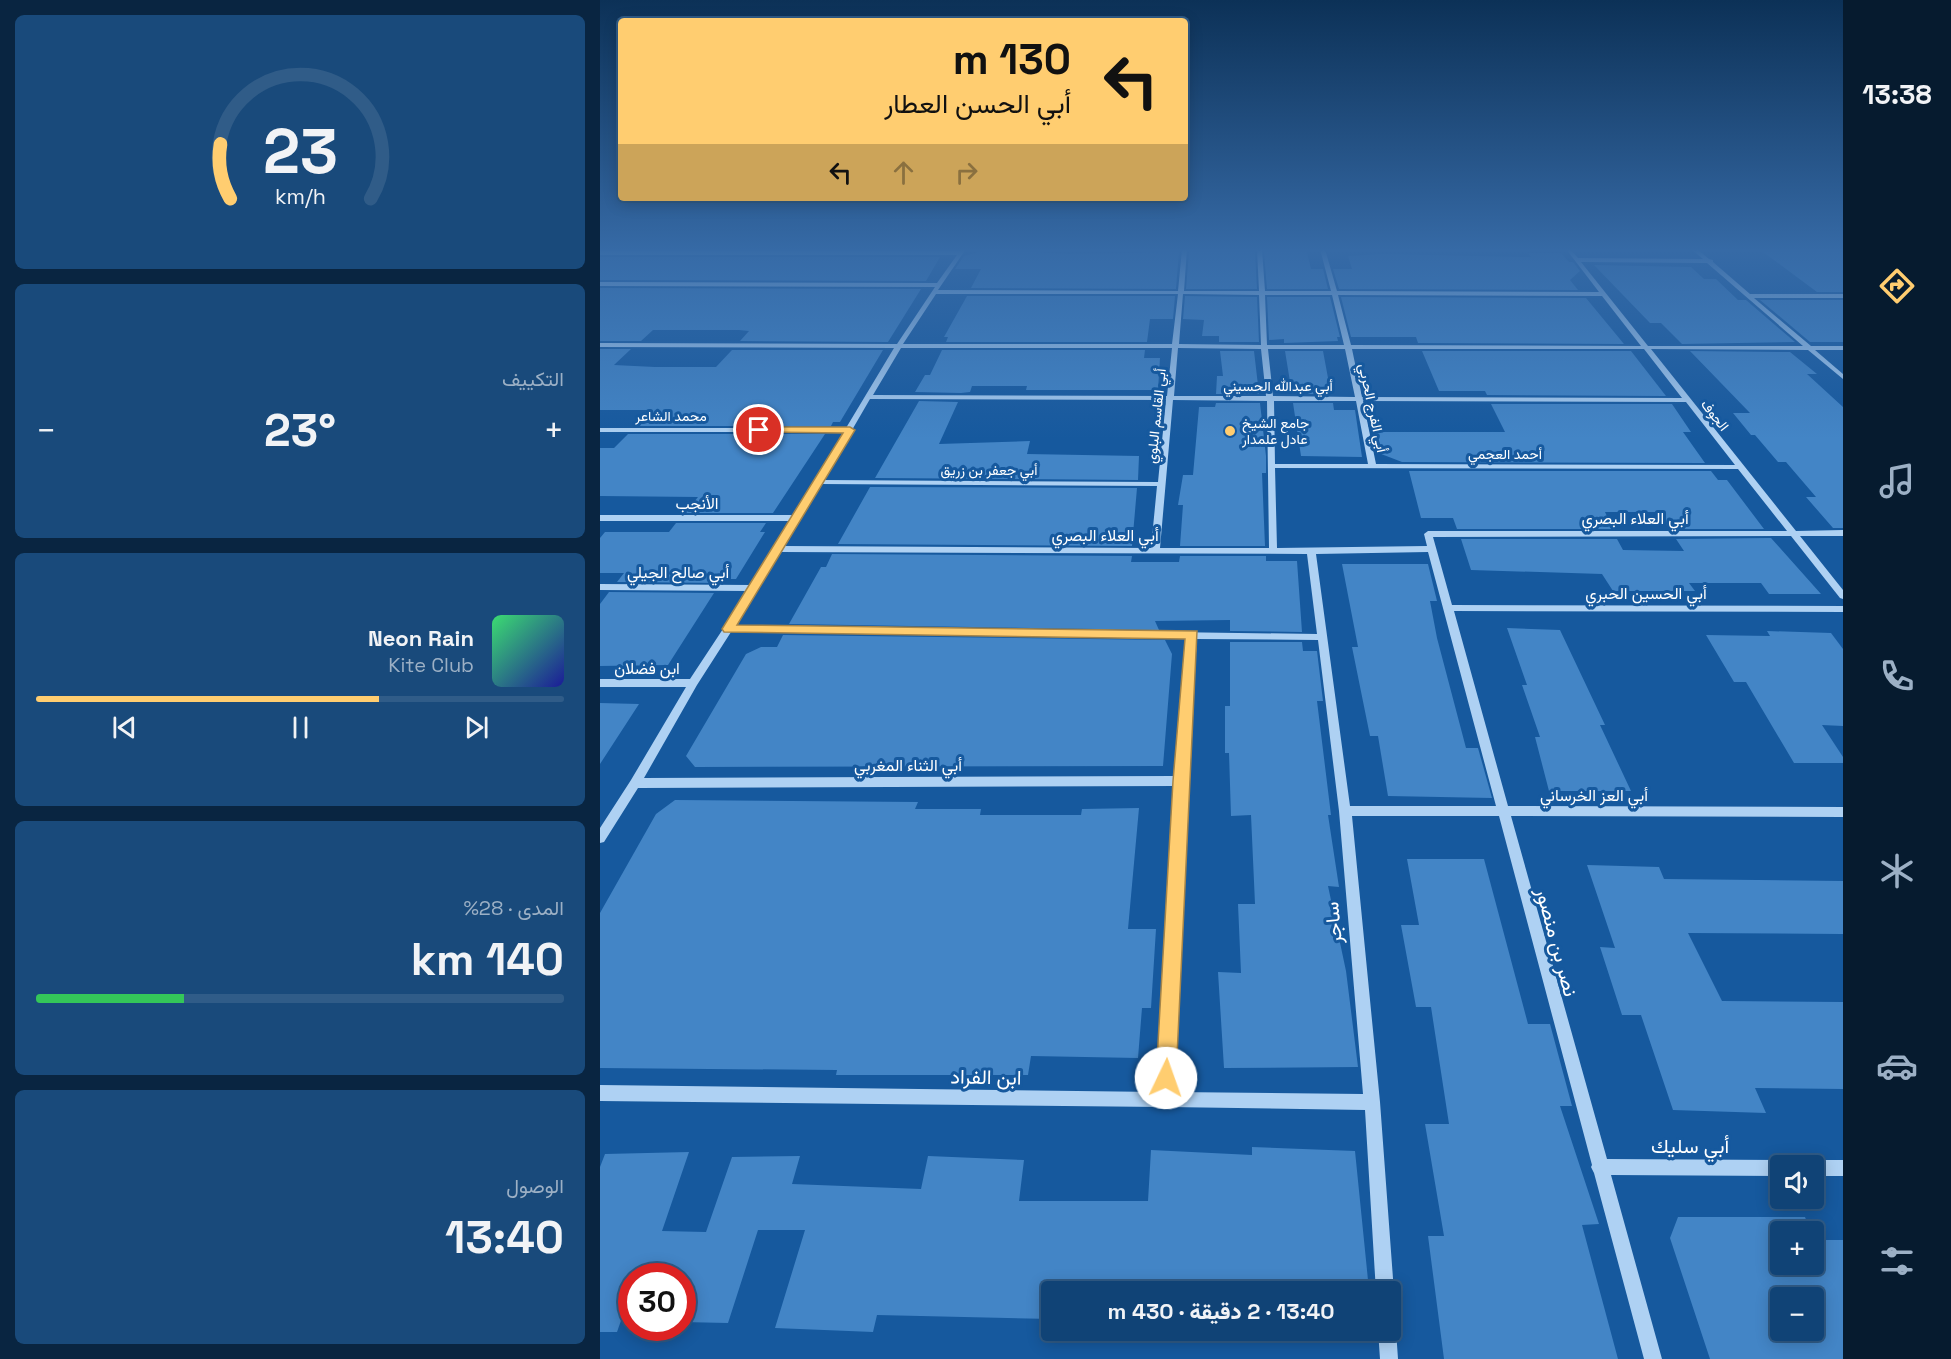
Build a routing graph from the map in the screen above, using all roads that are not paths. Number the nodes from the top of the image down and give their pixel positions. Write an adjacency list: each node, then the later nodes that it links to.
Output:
1 (920, 312): 8 (street)
2 (1179, 312): 9 (street, أبي القاسم البلوي)
3 (1263, 312): 10 (street)
4 (1339, 312): 11 (street, أبي الفرج الحربي)
5 (1618, 312): 12 (street, الجوف)
6 (1767, 312): 13 (street)
7 (600, 345): 8 (street)
8 (899, 345): 9 (street); 16 (street)
9 (1175, 346): 10 (street); 17 (street, أبي القاسم البلوي)
10 (1264, 346): 11 (street); 18 (street)
11 (1348, 347): 12 (street); 19 (street, أبي الفرج الحربي)
12 (1645, 347): 13 (street); 20 (street, الجوف)
13 (1809, 348): 14 (street); 15 (street)
14 (1843, 348)
15 (1843, 377)
16 (870, 398): 17 (street, أبي عبدالله الحسيني); 22 (street)
17 (1171, 398): 18 (street, أبي عبدالله الحسيني); 27 (street, أبي القاسم البلوي)
18 (1270, 398): 19 (street, أبي عبدالله الحسيني); 23 (street)
19 (1359, 398): 20 (street, أبي عبدالله الحسيني); 24 (street, أبي الفرج الحربي)
20 (1685, 400): 25 (street, الجوف)
21 (600, 430): 22 (street, محمد الشاعر)
22 (850, 430): 26 (street)
23 (1272, 466): 24 (street, أحمد العجمي); 36 (street)
24 (1373, 467): 25 (street, أحمد العجمي)
25 (1738, 467): 30 (street, الجوف)
26 (818, 482): 27 (street, أبي جعفر بن زريق); 29 (street)
27 (1160, 484): 35 (street, أبي القاسم البلوي)
28 (600, 518): 29 (street, الأنجب)
29 (794, 518): 33 (street)
30 (1795, 533): 31 (street, أبي العلاء البصري); 32 (street, أبي العلاء البصري); 40 (street, الجوف)
31 (1843, 533)
32 (1428, 534): 34 (street, نصر بن منصور)
33 (778, 549): 35 (street, أبي العلاء البصري); 39 (street)
34 (1432, 549): 37 (street, أبي العلاء البصري); 41 (street, نصر بن منصور)
35 (1155, 550): 36 (street, أبي العلاء البصري)
36 (1273, 551): 37 (street, أبي العلاء البصري)
37 (1311, 551): 45 (street, ساجر)
38 (600, 587): 39 (street, أبي صالح الجيلي)
39 (755, 588): 43 (street)
40 (1843, 596)
41 (1449, 608): 42 (street, أبي الحسين الحبري); 51 (street, نصر بن منصور)
42 (1843, 609)
43 (729, 629): 44 (street); 47 (street)
44 (1192, 634): 45 (street); 48 (street)
45 (1320, 637): 50 (street, ساجر)
46 (600, 683): 47 (street, ابن فضلان)
47 (693, 683): 49 (street)
48 (1181, 781): 49 (street, أبي الثناء المغربي); 55 (street)
49 (635, 783): 53 (street)
50 (1345, 811): 51 (street, أبي العز الخرساني); 56 (street, ساجر)
51 (1502, 811): 52 (street, أبي العز الخرساني); 57 (street, نصر بن منصور)
52 (1843, 812)
53 (600, 838)
54 (600, 1093): 55 (street, ابن الفراد)
55 (1165, 1101): 56 (street, ابن الفراد)
56 (1372, 1102): 61 (street, ساجر)
57 (1599, 1167): 58 (street, أبي سليك); 64 (street, نصر بن منصور)
58 (1770, 1168)
59 (1824, 1168): 60 (street)
60 (1843, 1168)
61 (1384, 1281)
62 (1388, 1341): 63 (street)
63 (1389, 1359)
64 (1653, 1359)

